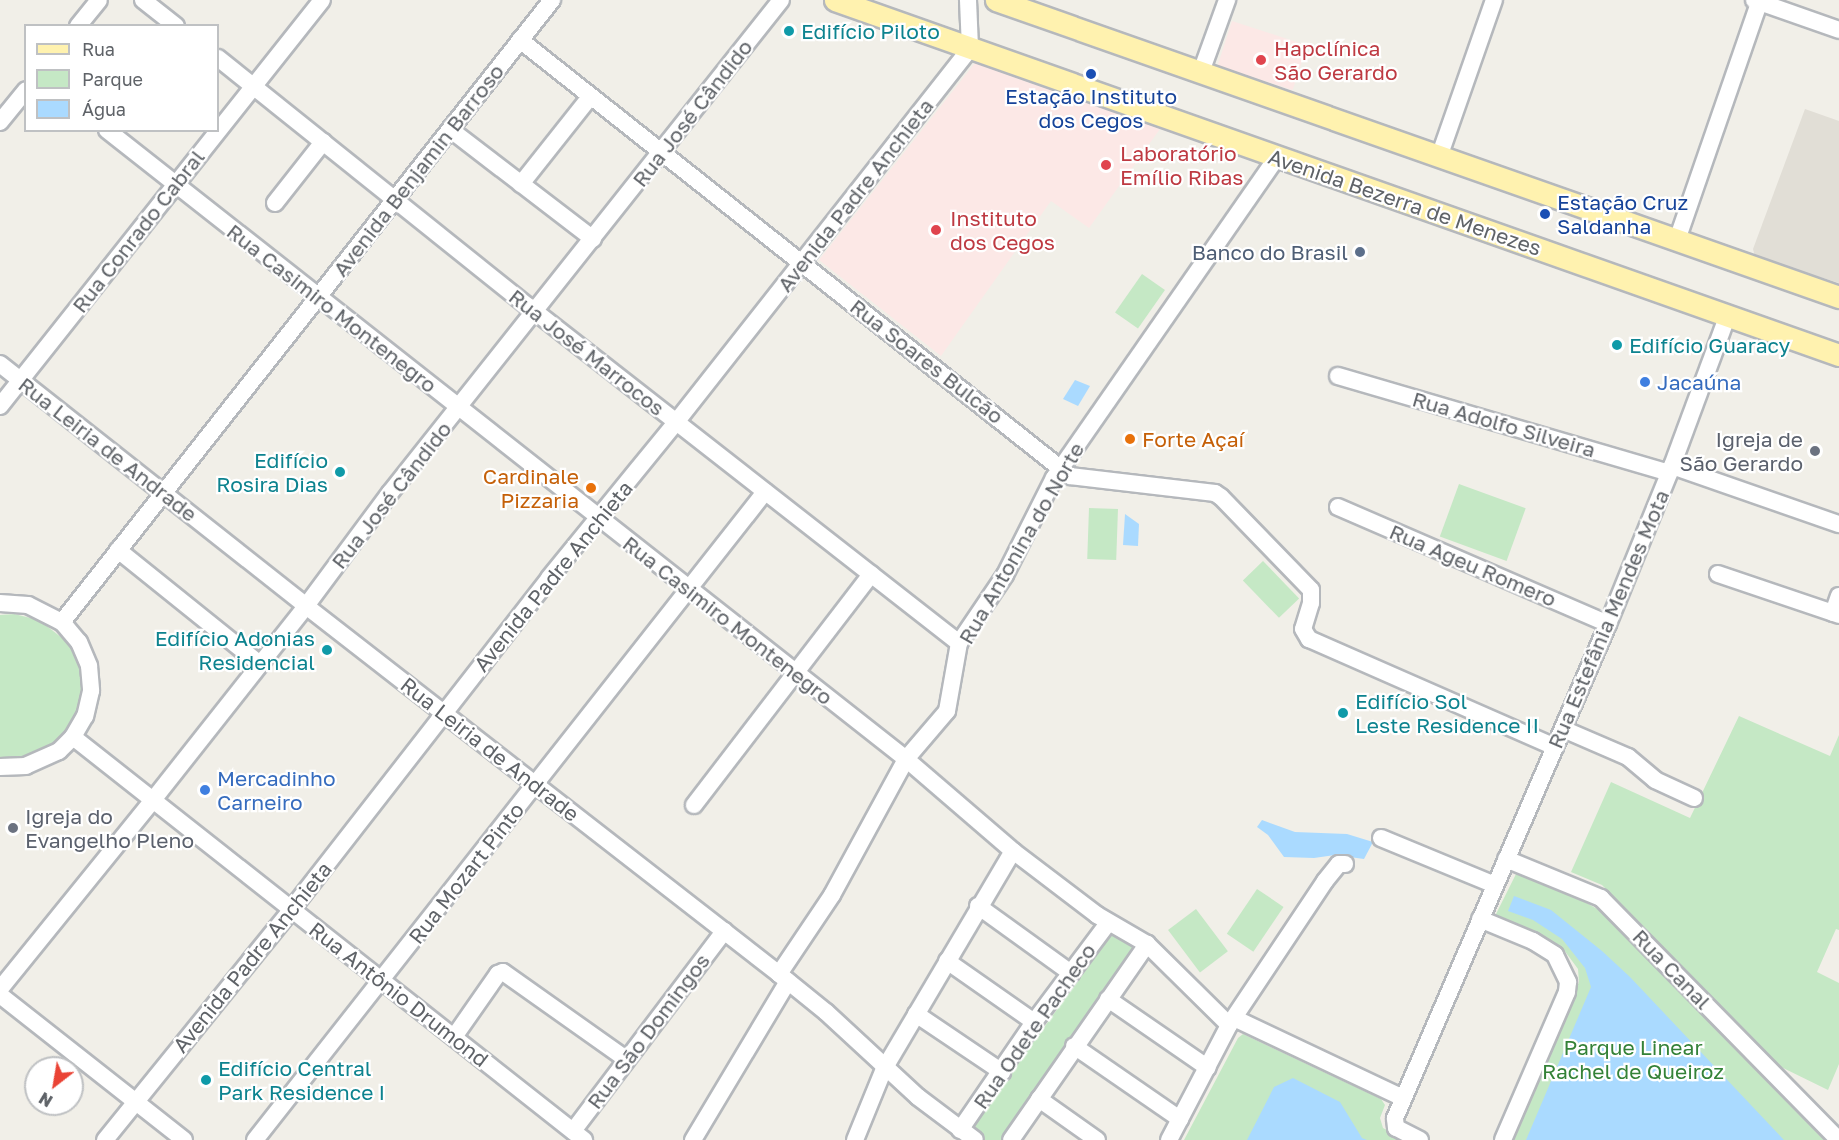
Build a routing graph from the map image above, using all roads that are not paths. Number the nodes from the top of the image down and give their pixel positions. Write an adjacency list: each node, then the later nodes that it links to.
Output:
1 (99, 0): 12 (street)
2 (143, 0): 13 (street)
3 (322, 0): 19 (street, Rua Conrado Cabral)
4 (552, 0): 15 (street, Avenida Benjamin Barroso)
5 (781, 0): 28 (street, Rua José Cândido)
6 (835, 0): 16 (main road, Avenida Bezerra de Menezes)
7 (968, 0): 16 (street)
8 (996, 0): 18 (main road)
9 (1227, 0): 18 (street)
10 (1494, 0): 30 (street)
11 (1758, 1): 14 (street); 36 (street)
12 (80, 24)
13 (173, 24)
14 (1839, 30)
15 (520, 40): 21 (street, Rua Soares Bulcão); 24 (street, Avenida Benjamin Barroso)
16 (970, 48): 29 (main road, Avenida Bezerra de Menezes); 37 (street, Avenida Padre Anchieta)
17 (219, 59): 19 (street, Rua José Marrocos)
18 (1201, 72): 30 (main road)
19 (254, 86): 23 (street, Rua Conrado Cabral); 27 (street, Rua José Marrocos)
20 (24, 92): 22 (street)
21 (590, 97): 28 (street, Rua Soares Bulcão); 31 (street)
22 (0, 122)
23 (219, 129)
24 (450, 130): 31 (street); 33 (street, Avenida Benjamin Barroso)
25 (109, 132): 32 (street, Rua Casimiro Montenegro)
26 (217, 132): 32 (street, Rua Conrado Cabral)
27 (323, 142): 33 (street, Rua José Marrocos); 34 (street)
28 (662, 152): 35 (street, Rua José Cândido); 37 (street, Rua Soares Bulcão)
29 (1277, 157): 41 (main road, Avenida Bezerra de Menezes); 49 (street, Rua Antonina do Norte)
30 (1439, 157): 36 (main road)
31 (521, 184): 35 (street)
32 (174, 185): 38 (street, Rua Casimiro Montenegro); 45 (street, Rua Conrado Cabral)
33 (395, 200): 38 (street, Avenida Benjamin Barroso); 40 (street, Rua José Marrocos)
34 (275, 203)
35 (593, 239): 40 (street, Rua José Cândido)
36 (1677, 240): 39 (main road)
37 (802, 262): 48 (street, Avenida Padre Anchieta); 49 (street, Rua Soares Bulcão)
38 (319, 297): 47 (street, Rua Casimiro Montenegro); 51 (street, Avenida Benjamin Barroso)
39 (1839, 297)
40 (535, 312): 47 (street, Rua José Cândido); 48 (street, Rua José Marrocos)
41 (1728, 315): 42 (main road, Avenida Bezerra de Menezes); 50 (street, Rua Estefânia Mendes Mota)
42 (1839, 354)
43 (0, 364): 45 (street, Rua Leiria de Andrade)
44 (1338, 376): 50 (street, Rua Adolfo Silveira)
45 (20, 380): 46 (street, Rua Conrado Cabral); 51 (street, Rua Leiria de Andrade)
46 (0, 406)
47 (459, 408): 54 (street, Rua Casimiro Montenegro); 62 (street, Rua José Cândido)
48 (677, 421): 52 (street, Rua José Marrocos); 54 (street, Avenida Padre Anchieta)
49 (1060, 468): 66 (street, Rua Antonina do Norte); 72 (street, Rua Soares Bulcão)
50 (1671, 470): 55 (street, Rua Adolfo Silveira); 65 (street, Rua Estefânia Mendes Mota)
51 (165, 492): 56 (street, Avenida Benjamin Barroso); 62 (street, Rua Leiria de Andrade)
52 (765, 492): 57 (street, Rua José Marrocos); 59 (street, Rua Mozart Pinto)
53 (1338, 507): 65 (street, Rua Ageu Romero)
54 (598, 519): 59 (street, Rua Casimiro Montenegro); 69 (street, Avenida Padre Anchieta)
55 (1839, 525)
56 (118, 550): 64 (street, Avenida Benjamin Barroso); 67 (street)
57 (871, 574): 66 (street, Rua José Marrocos); 68 (street)
58 (1719, 574): 63 (street)
59 (688, 590): 68 (street, Rua Casimiro Montenegro); 75 (street, Rua Mozart Pinto)
60 (1839, 596): 63 (street)
61 (0, 603): 64 (street)
62 (306, 606): 67 (street, Rua José Cândido); 69 (street, Rua Leiria de Andrade)
63 (1836, 614)
64 (62, 622): 71 (street)
65 (1608, 624): 70 (street, Rua Estefânia Mendes Mota)
66 (960, 643): 73 (street, Rua Antonina do Norte)
67 (260, 664): 77 (street, Rua José Cândido)
68 (796, 673): 73 (street, Rua Casimiro Montenegro); 78 (street)
69 (445, 713): 75 (street, Rua Leiria de Andrade); 85 (street, Avenida Padre Anchieta)
70 (1563, 729): 72 (street, Rua Estefânia Mendes Mota); 76 (street)
71 (73, 737): 74 (street); 77 (street, Rua Antônio Drumond)
72 (1555, 747): 81 (street, Rua Estefânia Mendes Mota)
73 (906, 759): 80 (street, Rua Casimiro Montenegro); 92 (street, Rua Antonina do Norte)
74 (0, 767)
75 (536, 783): 88 (street, Rua Leiria de Andrade); 93 (street, Rua Mozart Pinto)
76 (1694, 798)
77 (153, 800): 85 (street, Rua Antônio Drumond); 94 (street, Rua José Cândido)
78 (694, 805)
79 (1381, 838): 83 (street)
80 (1013, 851): 84 (street); 87 (street, Rua Casimiro Montenegro)
81 (1506, 859): 83 (street, Rua Estefânia Mendes Mota); 123 (street, Rua Canal)
82 (1345, 864): 99 (street)
83 (1496, 885): 86 (street, Rua Estefânia Mendes Mota)
84 (978, 906): 90 (street); 91 (street)
85 (291, 909): 93 (street, Rua Antônio Drumond); 108 (street, Avenida Padre Anchieta)
86 (1480, 919): 106 (street, Rua Estefânia Mendes Mota); 122 (street)
87 (1108, 923): 89 (street, Rua Casimiro Montenegro); 91 (street, Rua Odete Pacheco)
88 (724, 931): 92 (street, Rua Leiria de Andrade); 102 (street, Rua São Domingos)
89 (1147, 944): 96 (street); 99 (street, Rua Casimiro Montenegro)
90 (946, 961): 97 (street); 98 (street)
91 (1071, 973): 98 (street, Rua Odete Pacheco)
92 (783, 977): 104 (street, Rua Leiria de Andrade); 115 (street, Rua Antonina do Norte)
93 (381, 981): 100 (street, Rua Antônio Drumond); 114 (street, Rua Mozart Pinto)
94 (0, 989)
95 (0, 995): 108 (street)
96 (1108, 999): 101 (street); 103 (street)
97 (916, 1014): 104 (street); 105 (street)
98 (1034, 1022): 105 (street, Rua Odete Pacheco)
99 (1232, 1022): 103 (street); 106 (street, Rua Casimiro Montenegro)
100 (454, 1037): 102 (street); 111 (street, Rua Antônio Drumond)
101 (1074, 1046): 107 (street); 109 (street)
102 (626, 1059): 111 (street, Rua São Domingos)
103 (1208, 1068): 109 (street)
104 (884, 1069): 110 (street, Rua Leiria de Andrade); 116 (street)
105 (1002, 1072): 110 (street, Rua Odete Pacheco)
106 (1403, 1098): 121 (street, Rua Estefânia Mendes Mota)
107 (1039, 1100): 118 (street); 119 (street)
108 (135, 1102): 112 (street, Avenida Padre Anchieta); 113 (street)
109 (1180, 1119): 120 (street)
110 (960, 1130): 117 (street, Rua Leiria de Andrade)
111 (579, 1136)
112 (105, 1140)
113 (184, 1140)
114 (255, 1140)
115 (693, 1140)
116 (855, 1140)
117 (975, 1140)
118 (1011, 1140)
119 (1097, 1140)
120 (1170, 1140)
121 (1420, 1140)
122 (1503, 1140)
123 (1839, 1140)

